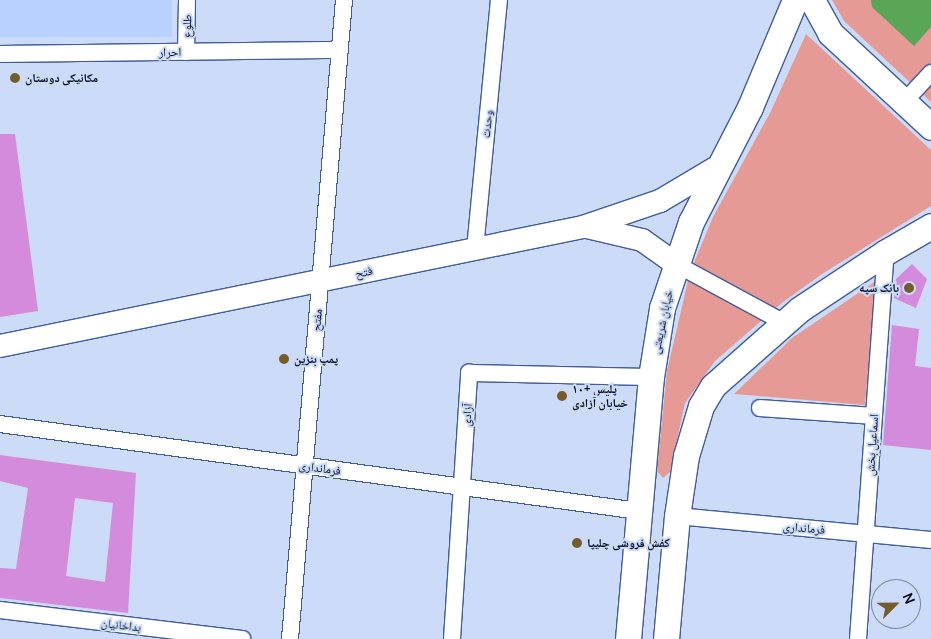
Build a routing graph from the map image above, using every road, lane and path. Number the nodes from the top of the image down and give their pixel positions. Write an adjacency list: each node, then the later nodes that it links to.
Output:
1 (187, 0): 7 (street, طلوع)
2 (344, 0): 6 (street, مفتح)
3 (499, 0): 15 (street, وحدت)
4 (795, 0): 12 (main road, خیابان شریعتی)
5 (812, 0): 10 (main road)
6 (340, 50): 7 (street, احرار); 18 (street, مفتح)
7 (186, 52): 8 (street, احرار)
8 (0, 54)
9 (931, 74): 10 (street)
10 (903, 103): 11 (main road)
11 (931, 127)
12 (717, 167): 14 (main road, فتح); 17 (main road, خیابان شریعتی)
13 (931, 226): 16 (main road)
14 (583, 227): 15 (main road, فتح); 17 (main road)
15 (475, 249): 18 (main road, فتح)
16 (886, 252): 19 (main road); 23 (street, اسماعیل بخش)
17 (676, 264): 19 (street); 21 (main road, خیابان شریعتی)
18 (321, 281): 20 (main road, فتح); 25 (street, مفتح)
19 (783, 322): 28 (main road)
20 (0, 346)
21 (651, 377): 26 (street, آزادی); 27 (main road, خیابان شریعتی)
22 (760, 408): 23 (street)
23 (874, 416): 29 (street, اسماعیل بخش)
24 (0, 424): 25 (street, فرمانداری)
25 (305, 466): 26 (street, فرمانداری); 33 (street, مفتح)
26 (462, 487): 27 (street, فرمانداری); 34 (street, آزادی)
27 (639, 511): 28 (main road); 35 (main road, خیابان شریعتی)
28 (677, 516): 29 (street, فرمانداری); 36 (main road)
29 (866, 534): 30 (street, فرمانداری); 37 (street, اسماعیل بخش)
30 (931, 540)
31 (0, 610): 32 (street, بداخانیان)
32 (242, 639)
33 (290, 639)
34 (452, 639)
35 (628, 639)
36 (666, 639)
37 (858, 639)

